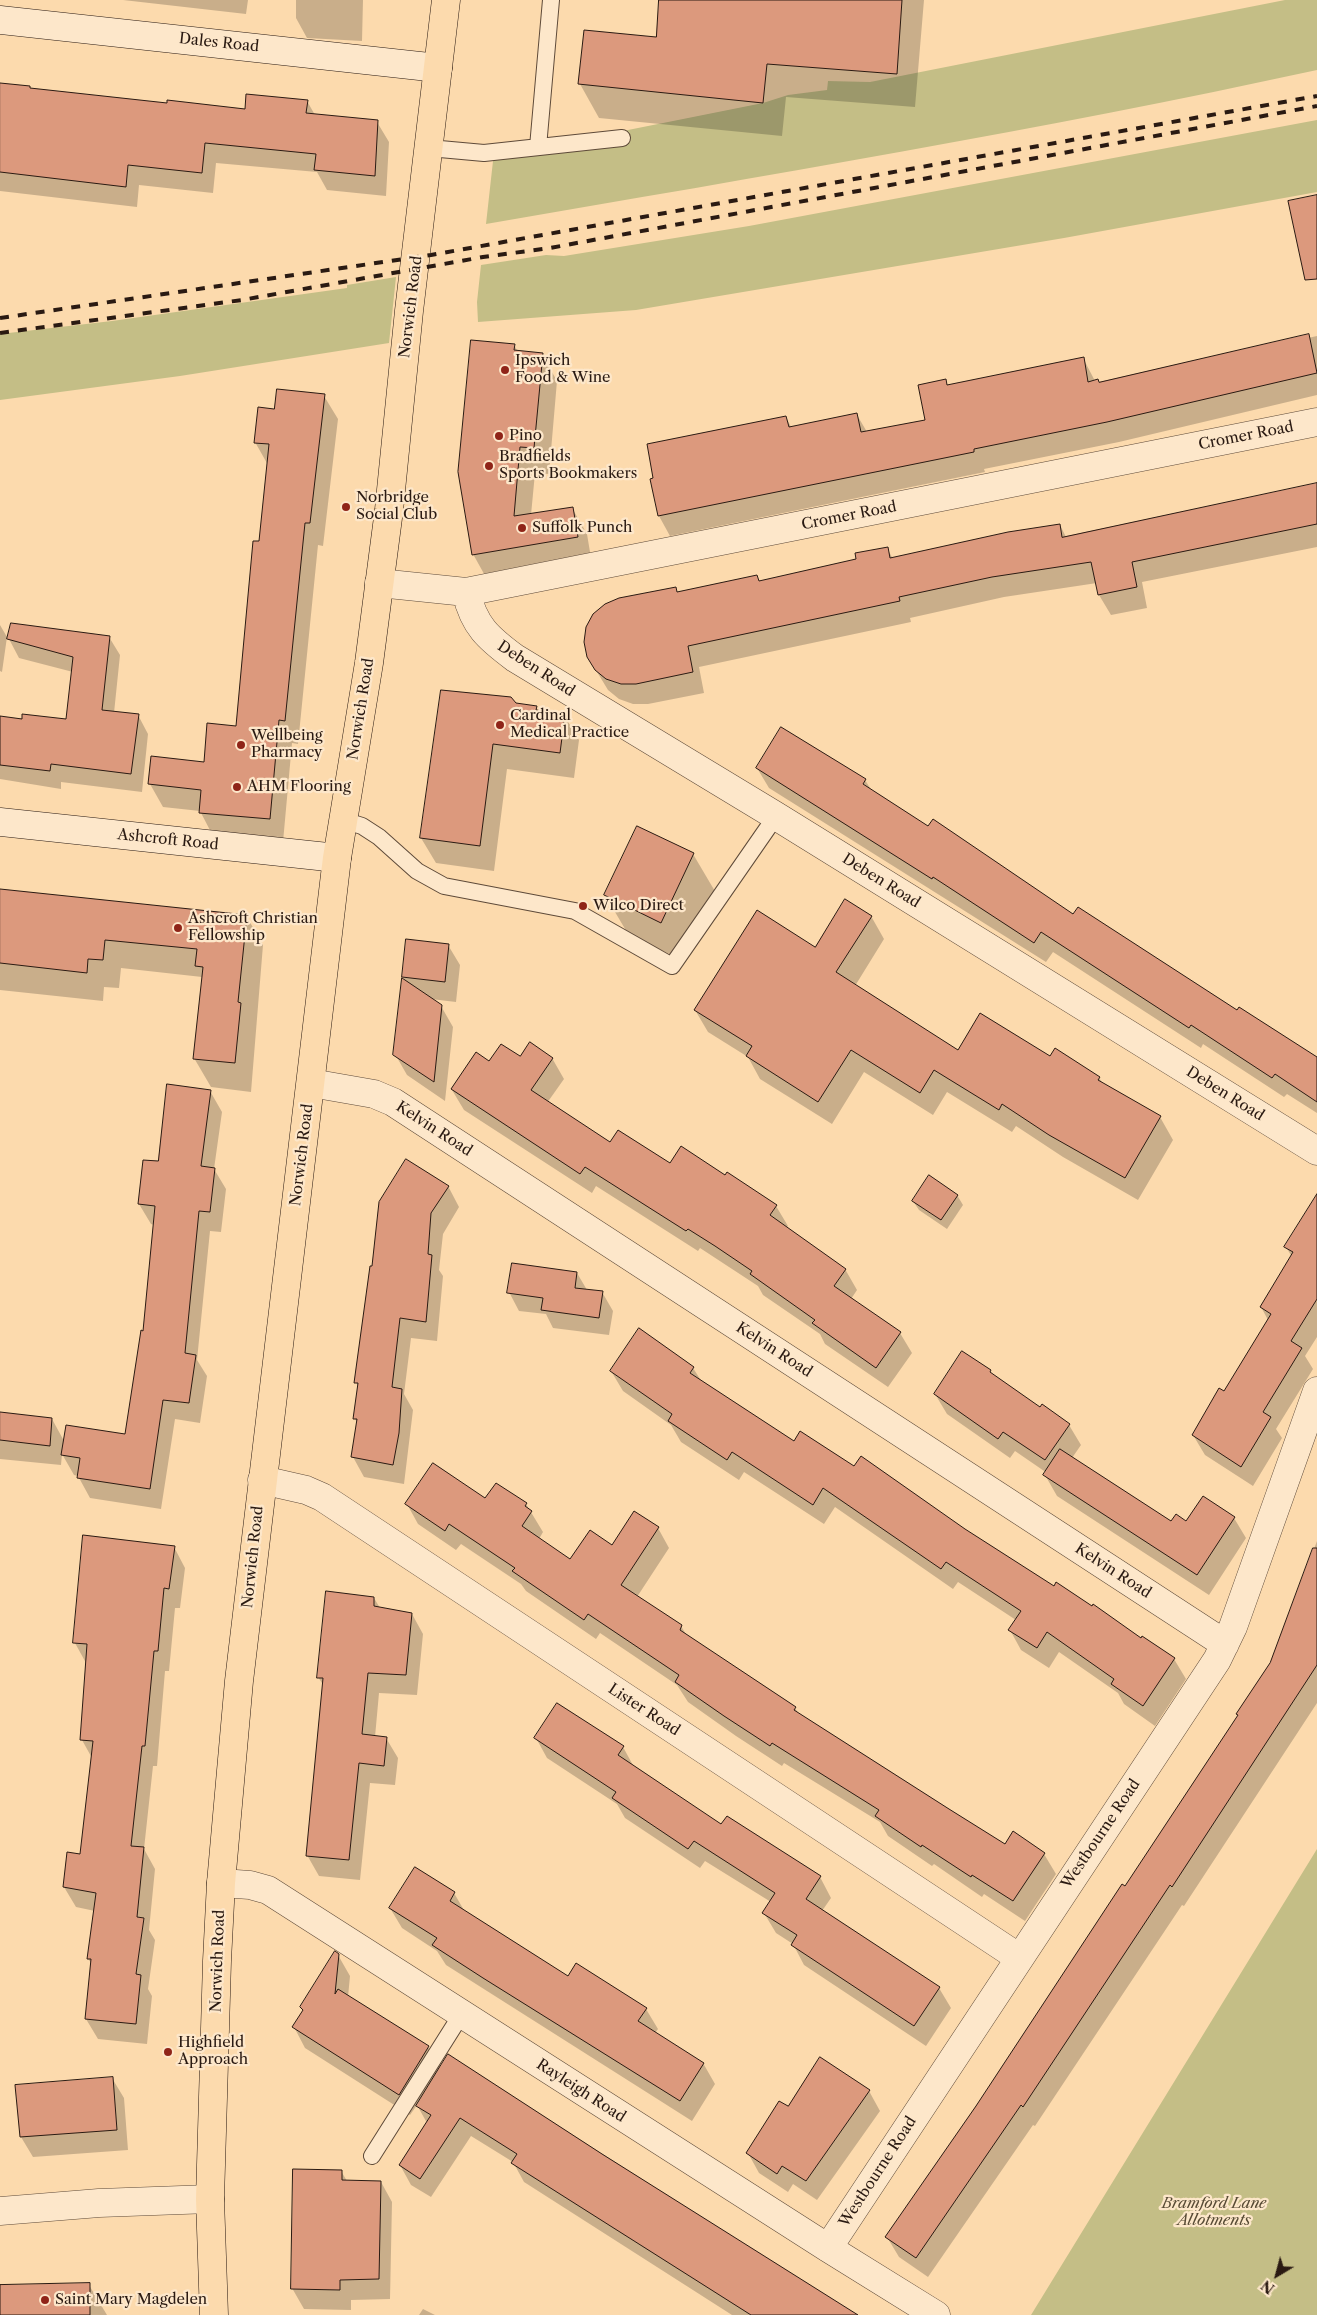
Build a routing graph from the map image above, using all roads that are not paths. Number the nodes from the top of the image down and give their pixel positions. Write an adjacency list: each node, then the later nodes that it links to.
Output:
1 (446, 0): 4 (main road, Norwich Road)
2 (551, 0): 6 (lane)
3 (0, 20): 4 (street, Dales Road)
4 (438, 68): 7 (main road, Norwich Road)
5 (622, 138): 6 (lane)
6 (538, 147): 7 (lane)
7 (429, 148): 9 (main road, Norwich Road)
8 (1317, 422): 10 (street, Cromer Road)
9 (379, 583): 10 (street, Cromer Road); 12 (main road, Norwich Road)
10 (466, 592): 11 (street, Deben Road)
11 (776, 816): 12 (lane); 16 (street, Deben Road)
12 (343, 820): 14 (main road, Norwich Road)
13 (0, 822): 14 (street, Ashcroft Road)
14 (337, 858): 15 (main road, Norwich Road)
15 (311, 1083): 18 (main road, Norwich Road); 19 (street, Kelvin Road)
16 (1317, 1151)
17 (1317, 1391): 19 (street, Westbourne Road)
18 (262, 1480): 20 (main road, Norwich Road); 21 (street, Lister Road)
19 (1225, 1644): 21 (street, Westbourne Road)
20 (221, 1883): 22 (street, Rayleigh Road); 24 (main road, Norwich Road)
21 (1018, 1957): 26 (street, Westbourne Road)
22 (461, 2015): 23 (lane); 26 (street, Rayleigh Road)
23 (372, 2156)
24 (210, 2199): 25 (street); 27 (main road, Norwich Road)
25 (0, 2211)
26 (828, 2248): 28 (street, Rayleigh Road)
27 (214, 2315)
28 (936, 2315)

